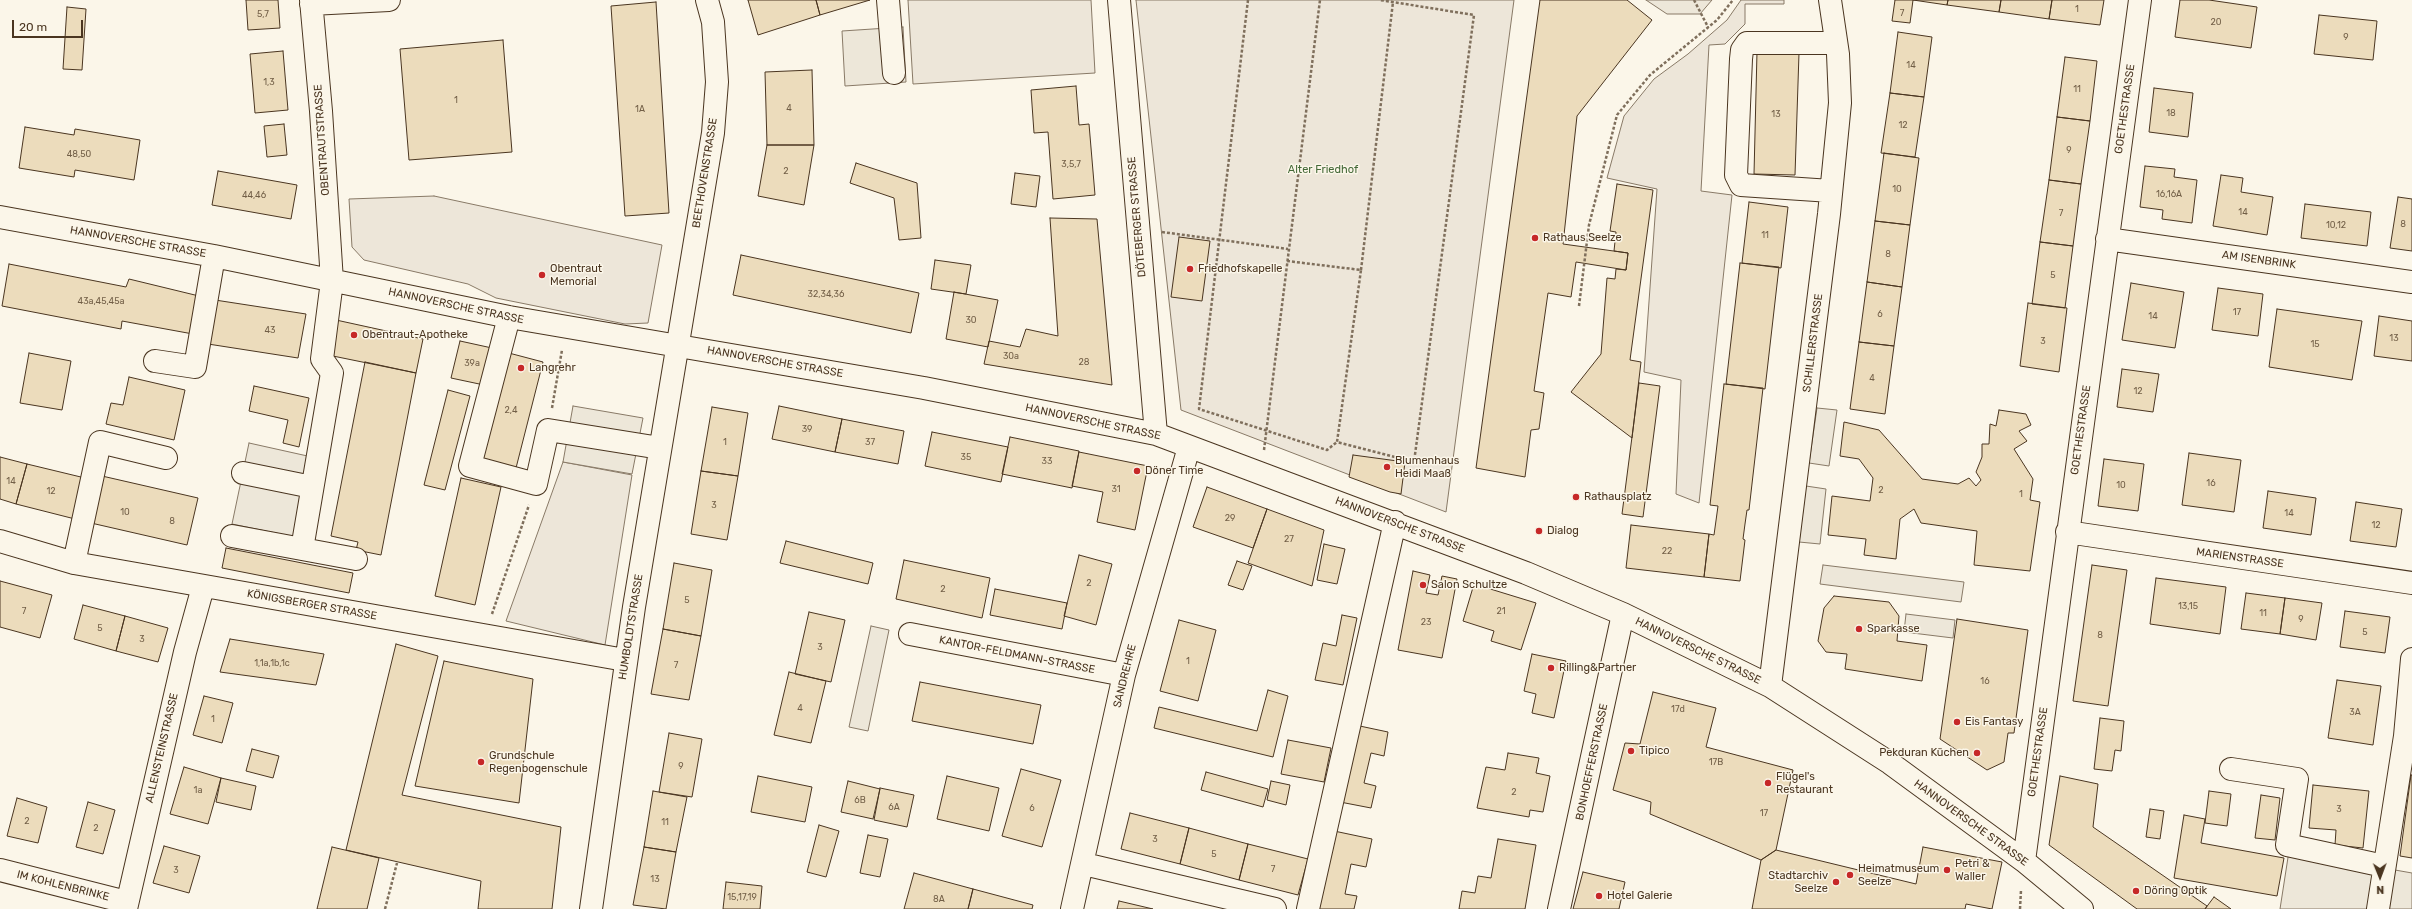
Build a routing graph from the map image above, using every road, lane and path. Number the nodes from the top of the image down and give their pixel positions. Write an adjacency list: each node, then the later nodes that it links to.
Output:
1 (389, 0): 12 (street)
2 (706, 0): 31 (street, BEETHOVENSTRASSE)
3 (888, 0): 16 (street)
4 (1119, 0): 19 (street, DÖTEBERGER STRASSE)
5 (1248, 0): 21 (path)
6 (1320, 0): 22 (path)
7 (1380, 0): 13 (path)
8 (1694, 0): 14 (path)
9 (1733, 0): 14 (path)
10 (1830, 0): 15 (street, SCHILLERSTRASSE)
11 (2140, 0): 20 (street, GOETHESTRASSE)
12 (311, 2): 26 (street, OBENTRAUTSTRASSE)
13 (1393, 2): 25 (path); 36 (path)
14 (1708, 26): 28 (path)
15 (1836, 42): 17 (street, SCHILLERSTRASSE); 17 (street)
16 (894, 73)
17 (1831, 191): 59 (street, SCHILLERSTRASSE)
18 (0, 217): 23 (street, HANNOVERSCHE STRASSE)
19 (1138, 230): 21 (path); 35 (street, DÖTEBERGER STRASSE)
20 (2107, 238): 27 (street, AM ISENBRINK); 45 (street, GOETHESTRASSE)
21 (1219, 240): 22 (path); 34 (path)
22 (1288, 249): 24 (path)
23 (214, 256): 26 (street, HANNOVERSCHE STRASSE); 32 (street)
24 (1287, 261): 25 (path); 34 (path)
25 (1361, 270): 36 (path)
26 (332, 281): 29 (street, HANNOVERSCHE STRASSE); 43 (street, OBENTRAUTSTRASSE)
27 (2412, 282)
28 (1579, 306)
29 (509, 317): 30 (street, HANNOVERSCHE STRASSE); 42 (street)
30 (566, 327): 31 (street, HANNOVERSCHE STRASSE); 33 (path)
31 (678, 345): 35 (street, HANNOVERSCHE STRASSE); 38 (street, HUMBOLDTSTRASSE)
32 (155, 361)
33 (548, 430): 38 (street); 42 (street)
34 (1266, 430): 36 (path); 40 (path)
35 (1156, 434): 37 (street, HANNOVERSCHE STRASSE)
36 (1337, 442)
37 (1189, 446): 40 (street, HANNOVERSCHE STRASSE); 58 (street, SANDREHRE)
38 (660, 448): 57 (street, HUMBOLDTSTRASSE)
39 (166, 458): 50 (street)
40 (1259, 472): 44 (street, HANNOVERSCHE STRASSE)
41 (243, 473): 43 (street)
42 (536, 484): 54 (path)
43 (312, 487): 48 (street, OBENTRAUTSTRASSE)
44 (1395, 522): 53 (street, HANNOVERSCHE STRASSE); 71 (street)
45 (2067, 532): 51 (street, MARIENSTRASSE); 61 (street, GOETHESTRASSE)
46 (232, 536): 48 (street)
47 (0, 541): 50 (street, KÖNIGSBERGER STRASSE)
48 (302, 549): 49 (street)
49 (356, 559)
50 (74, 562): 52 (street, KÖNIGSBERGER STRASSE)
51 (2412, 583)
52 (203, 587): 54 (street, KÖNIGSBERGER STRASSE); 66 (street, ALLENSTEINSTRASSE)
53 (1623, 614): 59 (street, HANNOVERSCHE STRASSE); 72 (street, BONHOEFFERSTRASSE)
54 (484, 634): 57 (street, KÖNIGSBERGER STRASSE)
55 (910, 634): 58 (street, KANTOR-FELDMANN-STRASSE)
56 (2412, 659): 64 (street)
57 (625, 660): 68 (street, HUMBOLDTSTRASSE)
58 (1124, 675): 63 (street, SANDREHRE)
59 (1770, 686): 61 (street, HANNOVERSCHE STRASSE)
60 (2231, 769): 64 (street)
61 (2024, 861): 73 (street, HANNOVERSCHE STRASSE)
62 (397, 862): 67 (path)
63 (1084, 864): 69 (street, SANDREHRE); 70 (street)
64 (2384, 866): 74 (street)
65 (0, 870): 66 (street, IM KOHLENBRINKE)
66 (126, 905)
67 (385, 909)
68 (591, 909)
69 (1072, 909)
70 (1275, 909)
71 (1308, 909)
72 (1559, 909)
73 (2082, 909)
74 (2378, 909)

